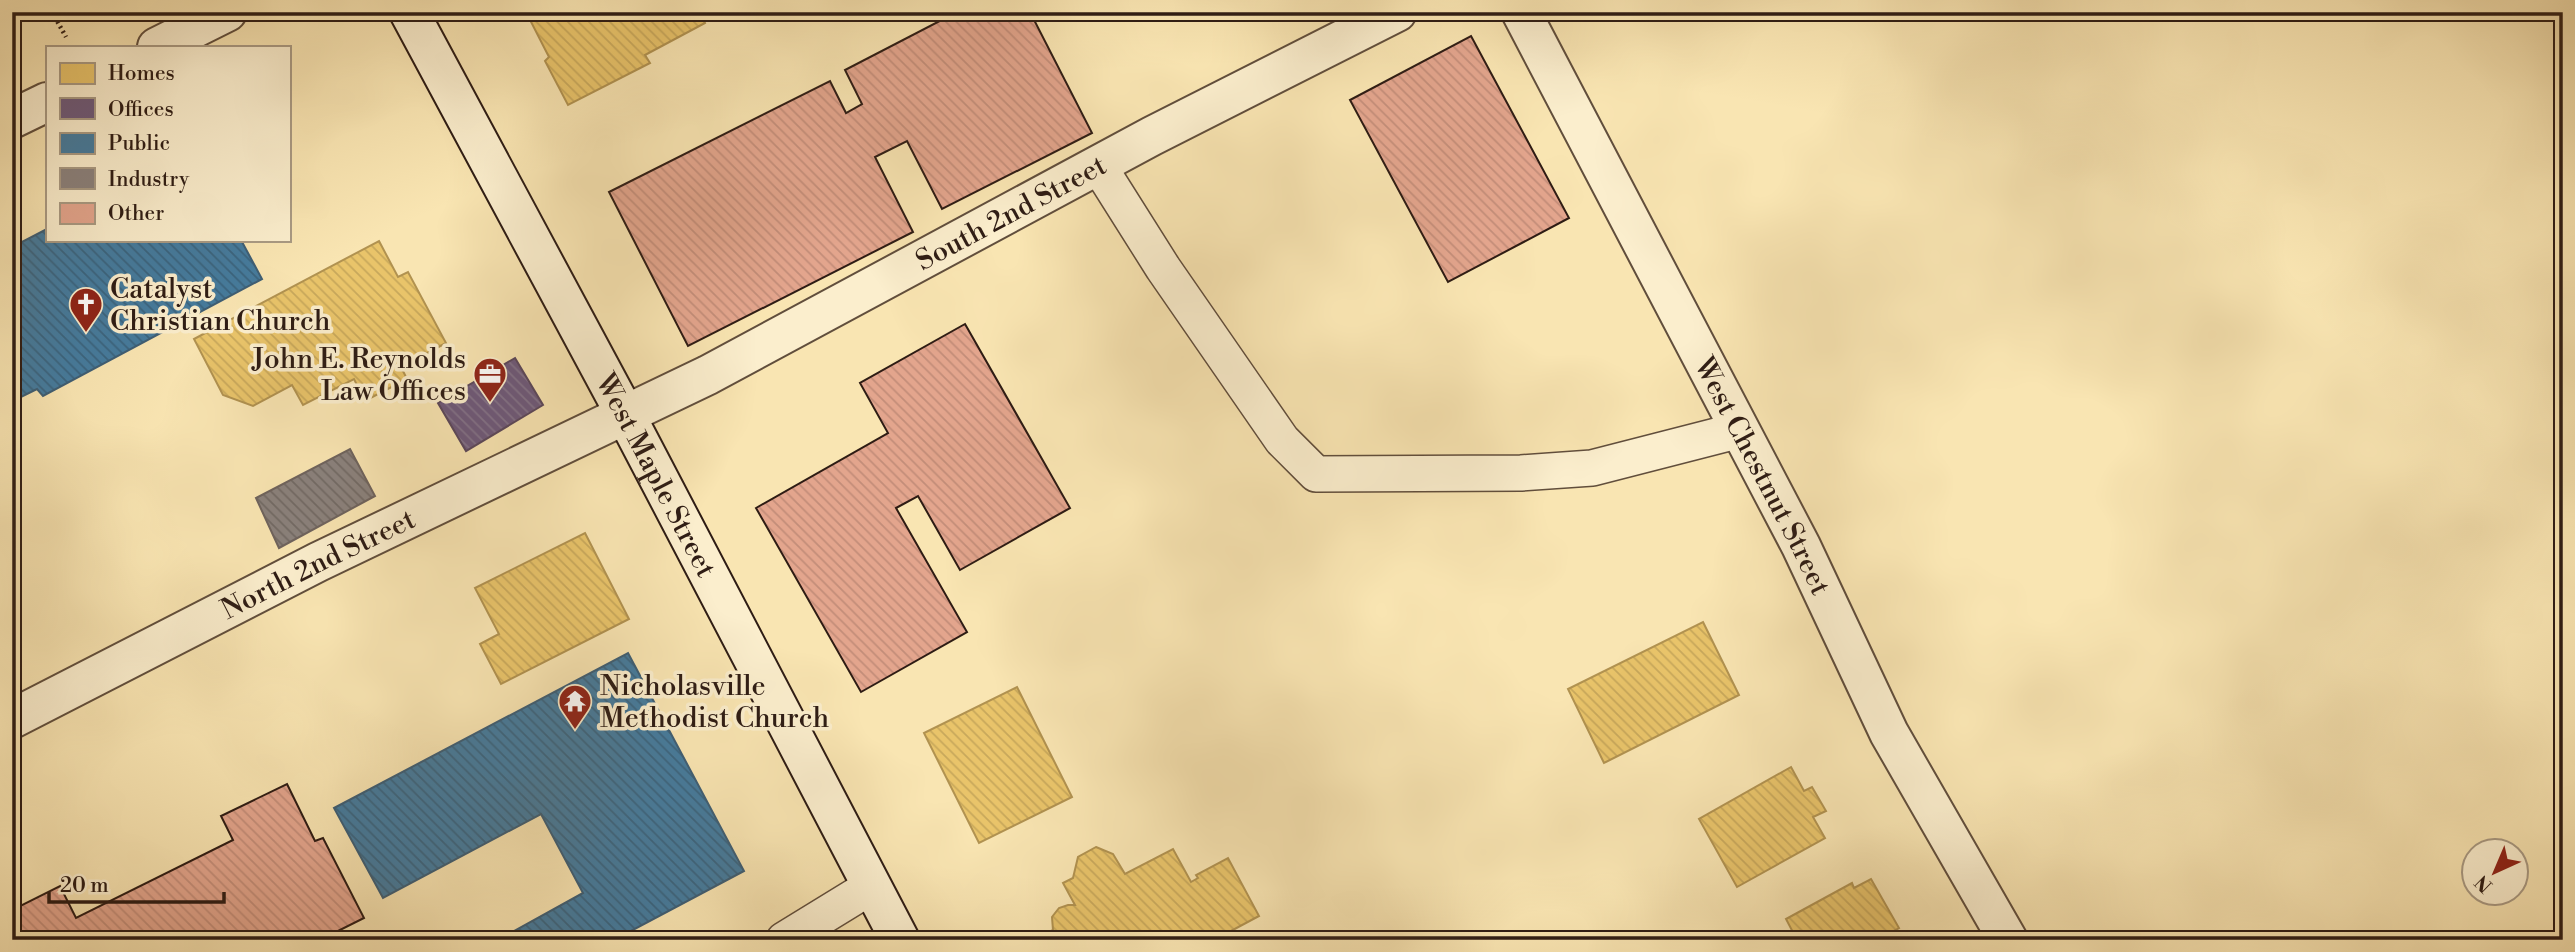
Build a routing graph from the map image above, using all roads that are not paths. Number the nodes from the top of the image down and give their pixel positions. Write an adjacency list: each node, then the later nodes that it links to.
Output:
1 (227, 12): 5 (street)
2 (409, 12): 9 (street, West Maple Street)
3 (1397, 12): 8 (street, South 2nd Street)
4 (1521, 12): 10 (street, West Chestnut Street)
5 (159, 46)
6 (46, 103): 7 (street)
7 (12, 120)
8 (1098, 166): 9 (street, South 2nd Street); 10 (lane)
9 (625, 414): 11 (street, North 2nd Street); 12 (street, West Maple Street)
10 (1740, 430): 15 (street, West Chestnut Street)
11 (12, 719)
12 (872, 886): 13 (lane); 14 (street, West Maple Street)
13 (784, 940)
14 (900, 940)
15 (2008, 940)

